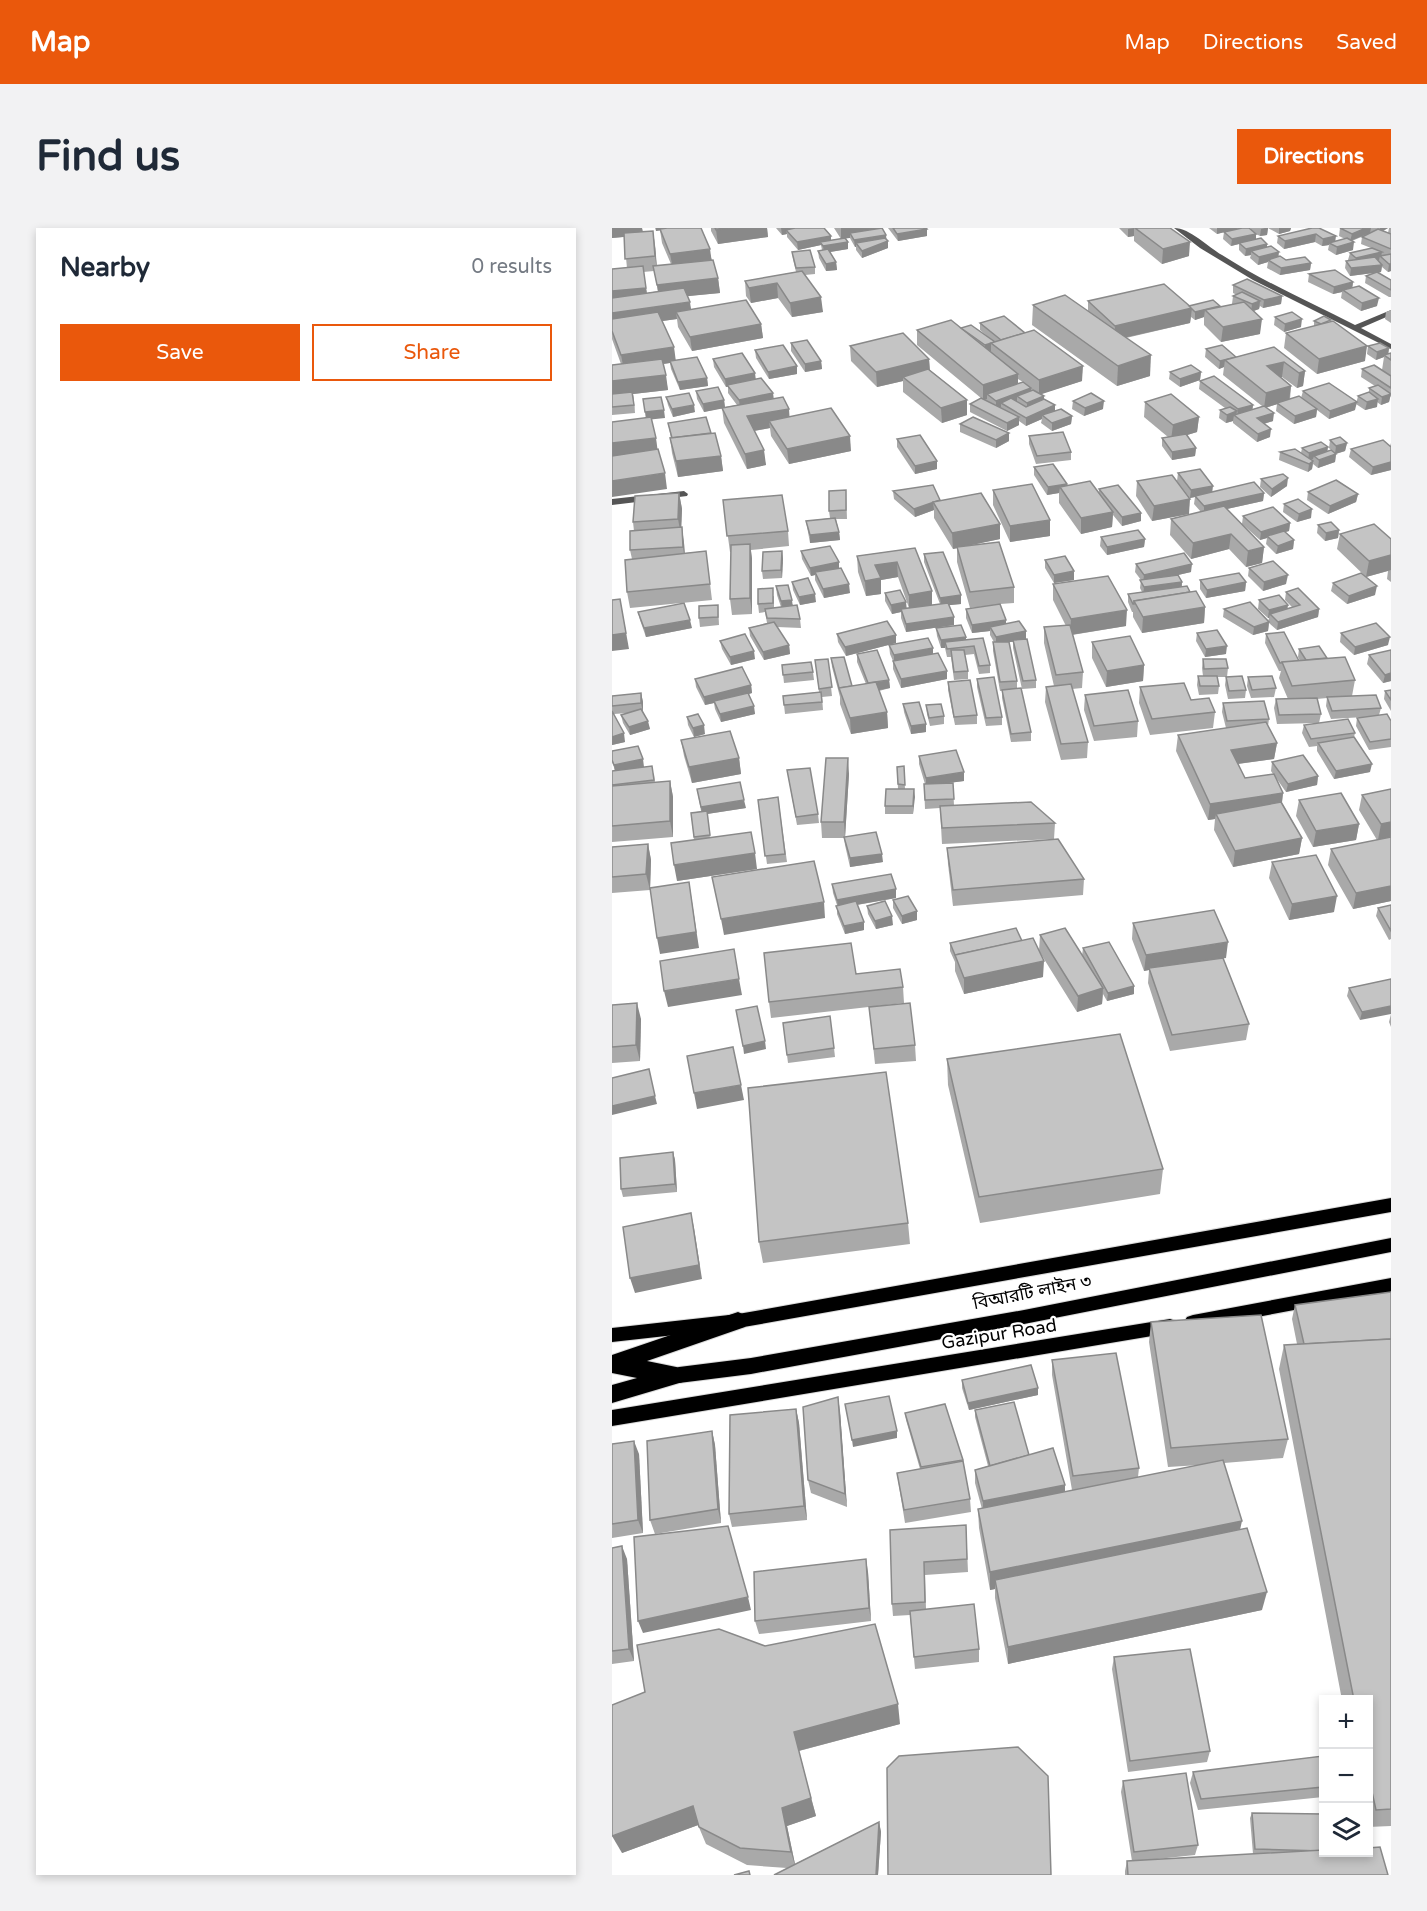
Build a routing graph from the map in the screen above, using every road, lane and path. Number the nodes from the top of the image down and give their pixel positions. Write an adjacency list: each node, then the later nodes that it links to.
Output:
1 (1178, 228): 3 (street)
2 (1391, 312): 3 (street)
3 (1356, 327): 4 (street)
4 (1391, 347)
5 (684, 494): 6 (street)
6 (612, 502)
7 (1391, 1205): 10 (main road)
8 (1391, 1245): 13 (main road, বিআরটি লাইন ৩)
9 (1391, 1285): 15 (main road, Gazipur Road)
10 (738, 1321): 11 (main road); 12 (highway)
11 (612, 1335)
12 (612, 1365): 13 (highway, বিআরটি লাইন ৩)
13 (679, 1375): 14 (highway, বিআরটি লাইন ৩)
14 (612, 1394)
15 (612, 1418)

